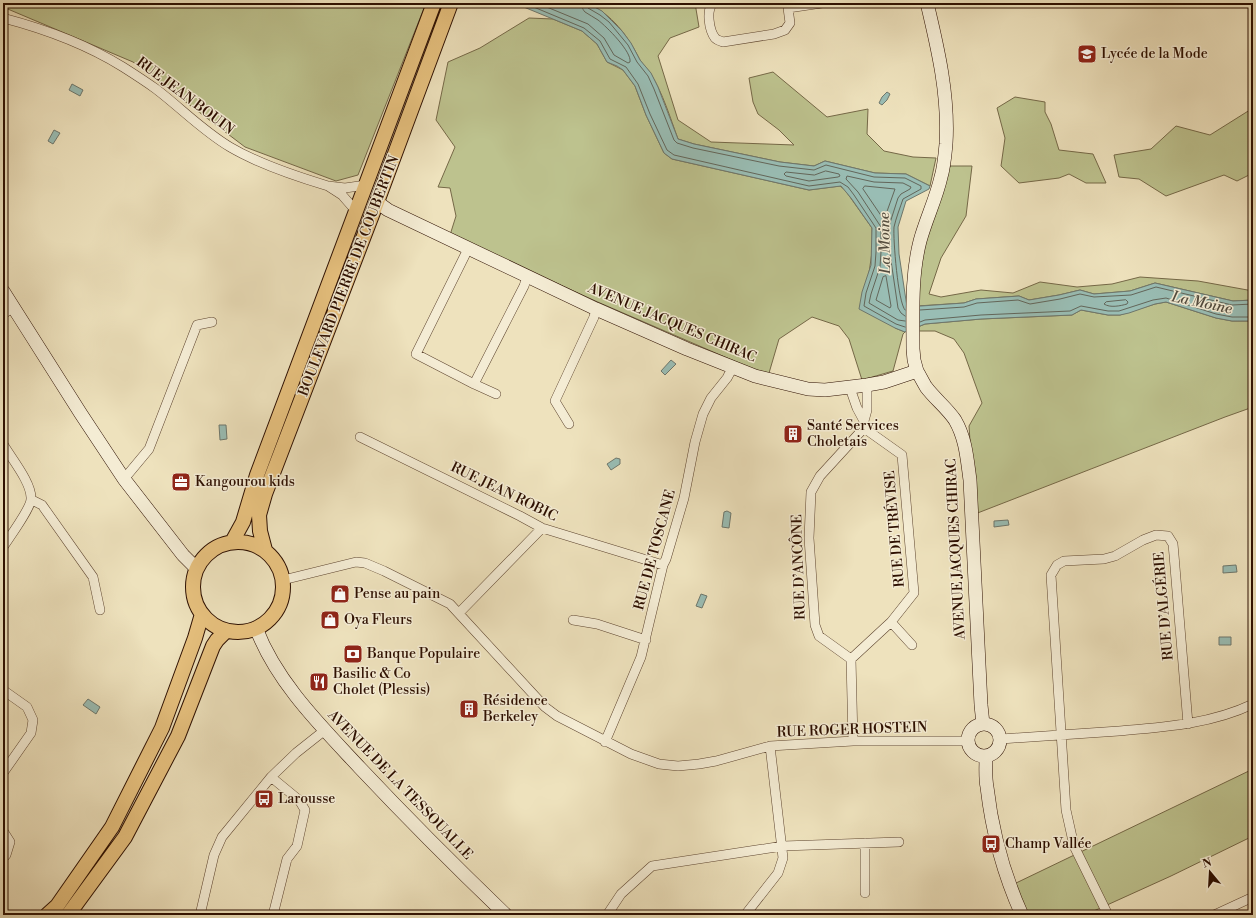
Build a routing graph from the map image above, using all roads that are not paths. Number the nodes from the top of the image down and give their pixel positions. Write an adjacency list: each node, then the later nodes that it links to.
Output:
1 (434, 3): 8 (main road, BOULEVARD PIERRE DE COUBERTIN)
2 (712, 3): 5 (street)
3 (822, 3): 5 (street)
4 (927, 3): 19 (street)
5 (811, 4)
6 (450, 5): 10 (main road, BOULEVARD PIERRE DE COUBERTIN)
7 (3, 18): 9 (street, RUE JEAN BOUIN)
8 (366, 185): 9 (street, RUE JEAN BOUIN); 11 (main road, BOULEVARD PIERRE DE COUBERTIN)
9 (328, 186): 11 (street, RUE JEAN BOUIN)
10 (377, 202): 12 (street, AVENUE JACQUES CHIRAC); 33 (main road, BOULEVARD PIERRE DE COUBERTIN)
11 (356, 211): 31 (main road, BOULEVARD PIERRE DE COUBERTIN)
12 (468, 249): 13 (street, AVENUE JACQUES CHIRAC); 20 (street)
13 (526, 277): 15 (street, AVENUE JACQUES CHIRAC); 20 (street)
14 (3, 291): 16 (street)
15 (596, 309): 18 (street, AVENUE JACQUES CHIRAC); 24 (street)
16 (8, 311): 28 (street)
17 (212, 322): 28 (street)
18 (733, 367): 22 (street, AVENUE JACQUES CHIRAC); 34 (street, RUE DE TOSCANE)
19 (917, 371): 21 (street, AVENUE JACQUES CHIRAC); 49 (street, AVENUE JACQUES CHIRAC)
20 (474, 384): 23 (street)
21 (867, 385): 22 (street, AVENUE JACQUES CHIRAC); 25 (street)
22 (850, 388): 25 (street, RUE DE TRÉVISE)
23 (496, 394)
24 (569, 424)
25 (864, 424): 41 (street, RUE DE TRÉVISE); 46 (street, RUE D’ANCÔNE)
26 (360, 437): 30 (street, RUE JEAN ROBIC)
27 (3, 444): 29 (street)
28 (124, 479): 35 (street)
29 (32, 500): 32 (street); 37 (street)
30 (542, 528): 34 (street, RUE JEAN ROBIC); 38 (street)
31 (232, 542): 33 (main road); 35 (main road)
32 (3, 547)
33 (265, 550): 36 (main road)
34 (663, 565): 44 (street, RUE DE TOSCANE)
35 (196, 568): 39 (main road)
36 (283, 580): 38 (street, RUE ROGER HOSTEIN); 42 (main road)
37 (100, 610)
38 (459, 613): 56 (street, RUE ROGER HOSTEIN)
39 (202, 614): 43 (main road); 68 (main road)
40 (573, 620): 44 (street)
41 (891, 622): 45 (street); 46 (street, RUE DE TRÉVISE)
42 (256, 628): 43 (main road); 51 (street, AVENUE DE LA TESSOUALLE)
43 (226, 631): 69 (main road)
44 (646, 640): 56 (street, RUE DE TOSCANE)
45 (912, 645)
46 (851, 659): 54 (street)
47 (3, 690): 59 (street)
48 (1253, 704): 50 (street)
49 (983, 724): 53 (street); 55 (street)
50 (1188, 724): 52 (street); 52 (street, RUE D’ALGÉRIE)
51 (326, 730): 60 (street); 72 (street, AVENUE DE LA TESSOUALLE)
52 (1061, 734): 53 (street); 76 (street)
53 (1001, 739): 58 (street)
54 (853, 741): 55 (street, RUE ROGER HOSTEIN); 57 (street, RUE ROGER HOSTEIN)
55 (968, 741): 58 (street)
56 (605, 742): 57 (street, RUE ROGER HOSTEIN)
57 (770, 746): 64 (street)
58 (986, 756): 75 (street)
59 (3, 774)
60 (271, 777): 70 (street); 71 (street)
61 (3, 831): 65 (street)
62 (899, 842): 63 (street)
63 (865, 843): 64 (street); 66 (street)
64 (783, 846): 73 (street); 74 (street)
65 (3, 858)
66 (865, 893)
67 (1253, 897): 77 (street)
68 (48, 915)
69 (68, 915)
70 (200, 915)
71 (273, 915)
72 (506, 915)
73 (608, 915)
74 (745, 915)
75 (1022, 915)
76 (1108, 915)
77 (1214, 915)

